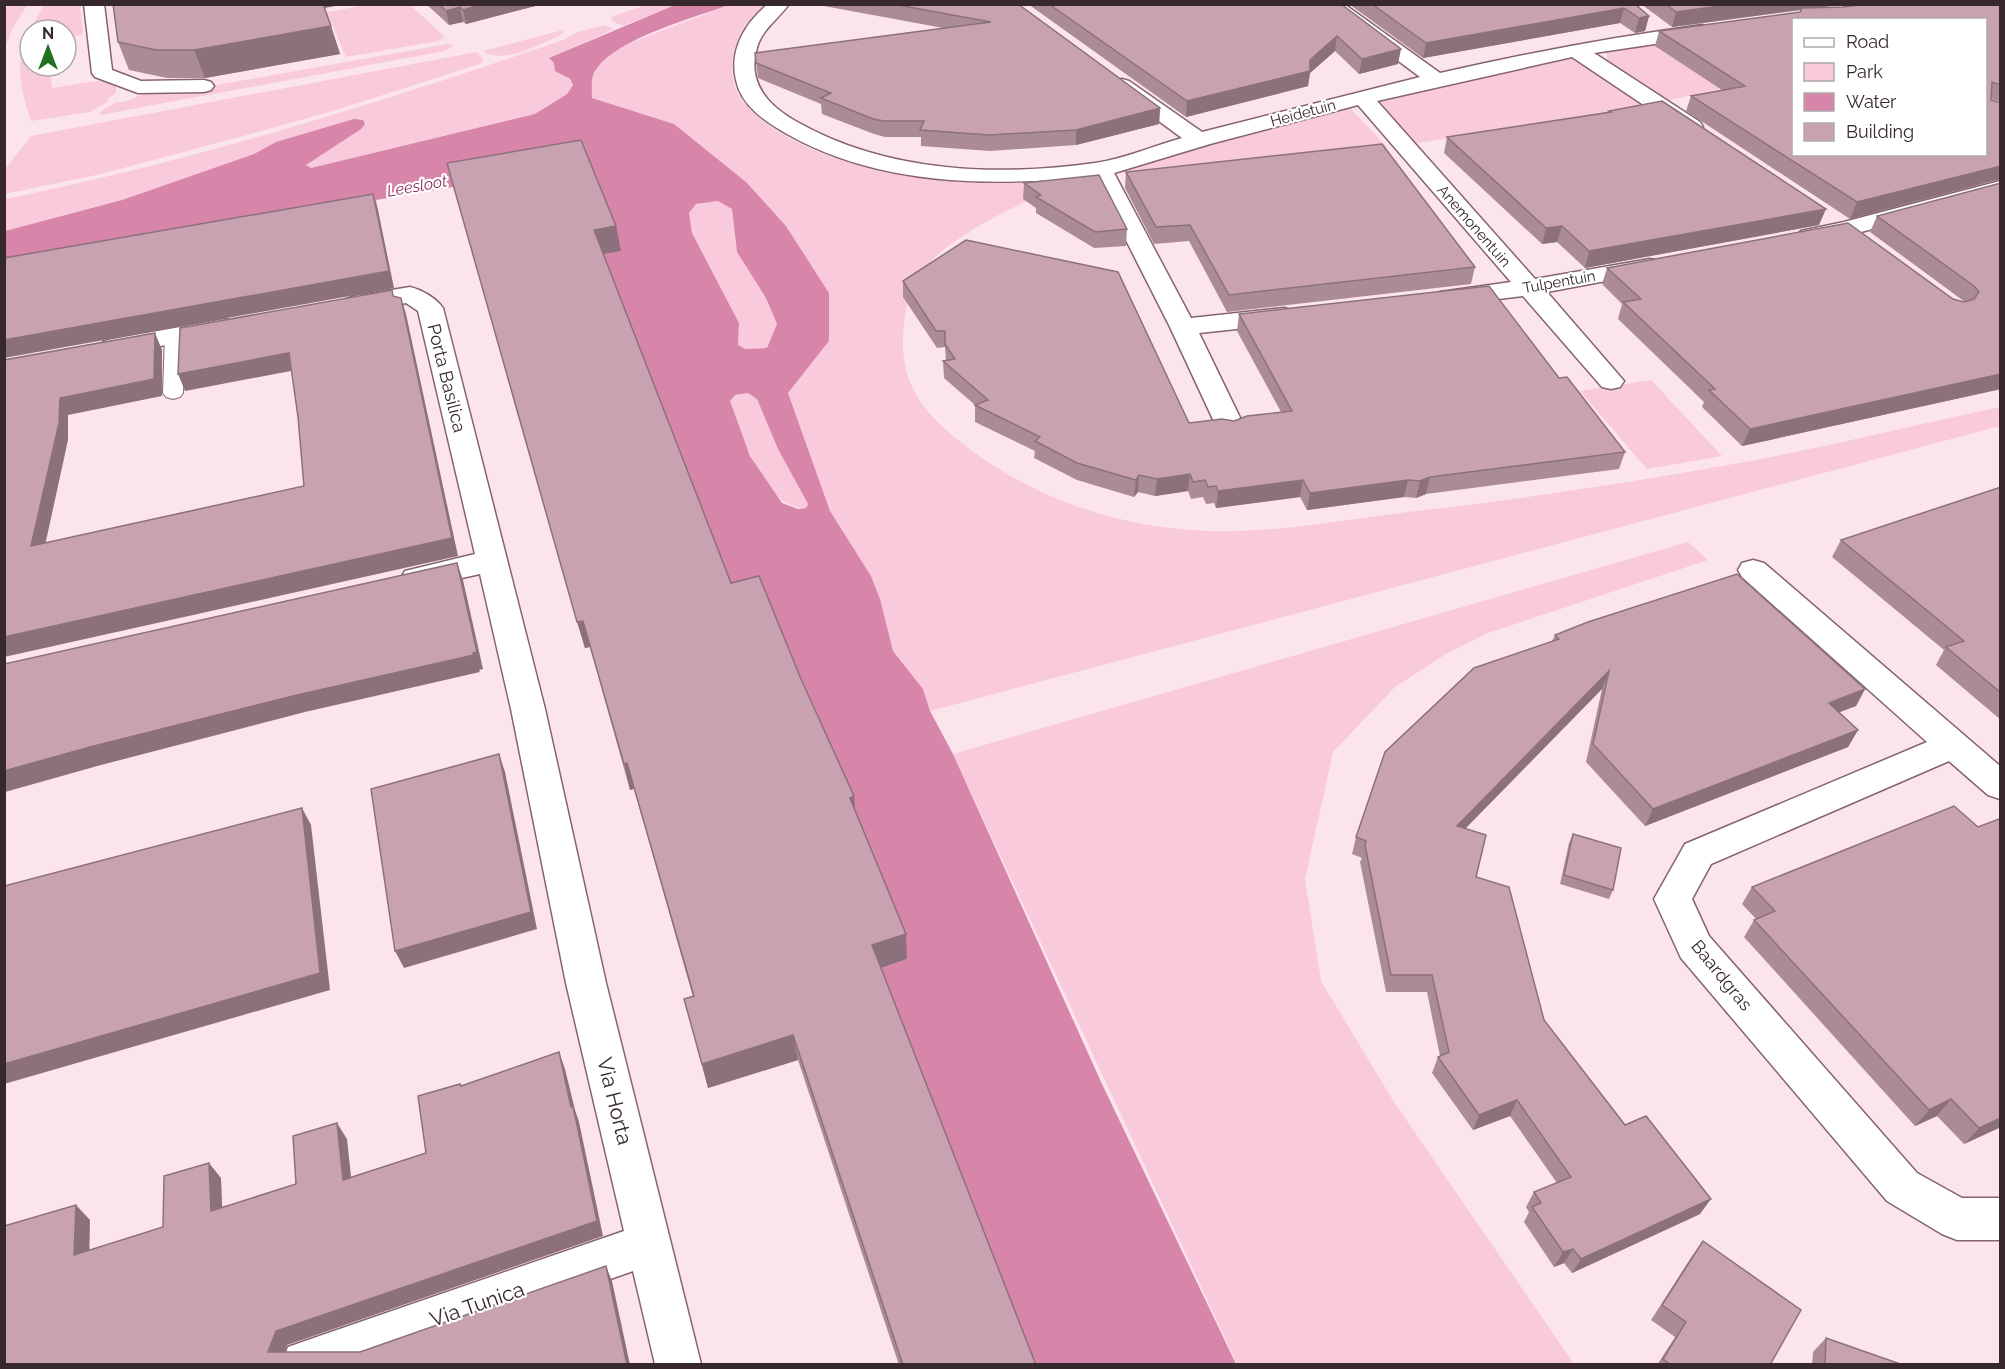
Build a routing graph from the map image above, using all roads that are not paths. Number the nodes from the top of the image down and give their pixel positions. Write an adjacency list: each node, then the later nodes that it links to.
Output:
1 (94, 4): 10 (street)
2 (780, 4): 14 (street, Heidetuin)
3 (1331, 4): 9 (street)
4 (1641, 16): 6 (street)
5 (1726, 28): 6 (street, Heidetuin)
6 (1667, 35): 7 (street, Heidetuin)
7 (1577, 51): 9 (street, Heidetuin); 12 (street)
8 (1105, 73): 13 (street)
9 (1435, 79): 11 (street, Heidetuin)
10 (204, 86)
11 (1362, 97): 13 (street, Heidetuin); 20 (street, Anemonentuin)
12 (1710, 139)
13 (1199, 140): 14 (street, Heidetuin)
14 (1101, 169): 25 (street)
15 (2001, 188): 17 (street)
16 (1817, 210): 17 (street)
17 (1855, 236): 18 (street)
18 (1787, 240)
19 (1669, 262): 20 (street, Tulpentuin)
20 (1528, 288): 21 (street, Tulpentuin); 28 (street, Anemonentuin)
21 (1421, 300)
22 (328, 309): 31 (street, Porta Basilica)
23 (1302, 314): 25 (street)
24 (246, 323): 26 (street)
25 (1183, 327): 30 (street)
26 (175, 335): 27 (street); 29 (lane)
27 (84, 353)
28 (1611, 381)
29 (173, 393)
30 (1231, 428)
31 (491, 561): 33 (street); 36 (street, Porta Basilica)
32 (1753, 570): 34 (street)
33 (387, 584)
34 (1954, 745): 35 (street); 37 (street, Baardgras)
35 (2001, 786)
36 (556, 837): 38 (street, Via Horta)
37 (2001, 1219)
38 (649, 1244): 39 (street, Via Tunica); 40 (street, Via Horta)
39 (305, 1365)
40 (678, 1365)

